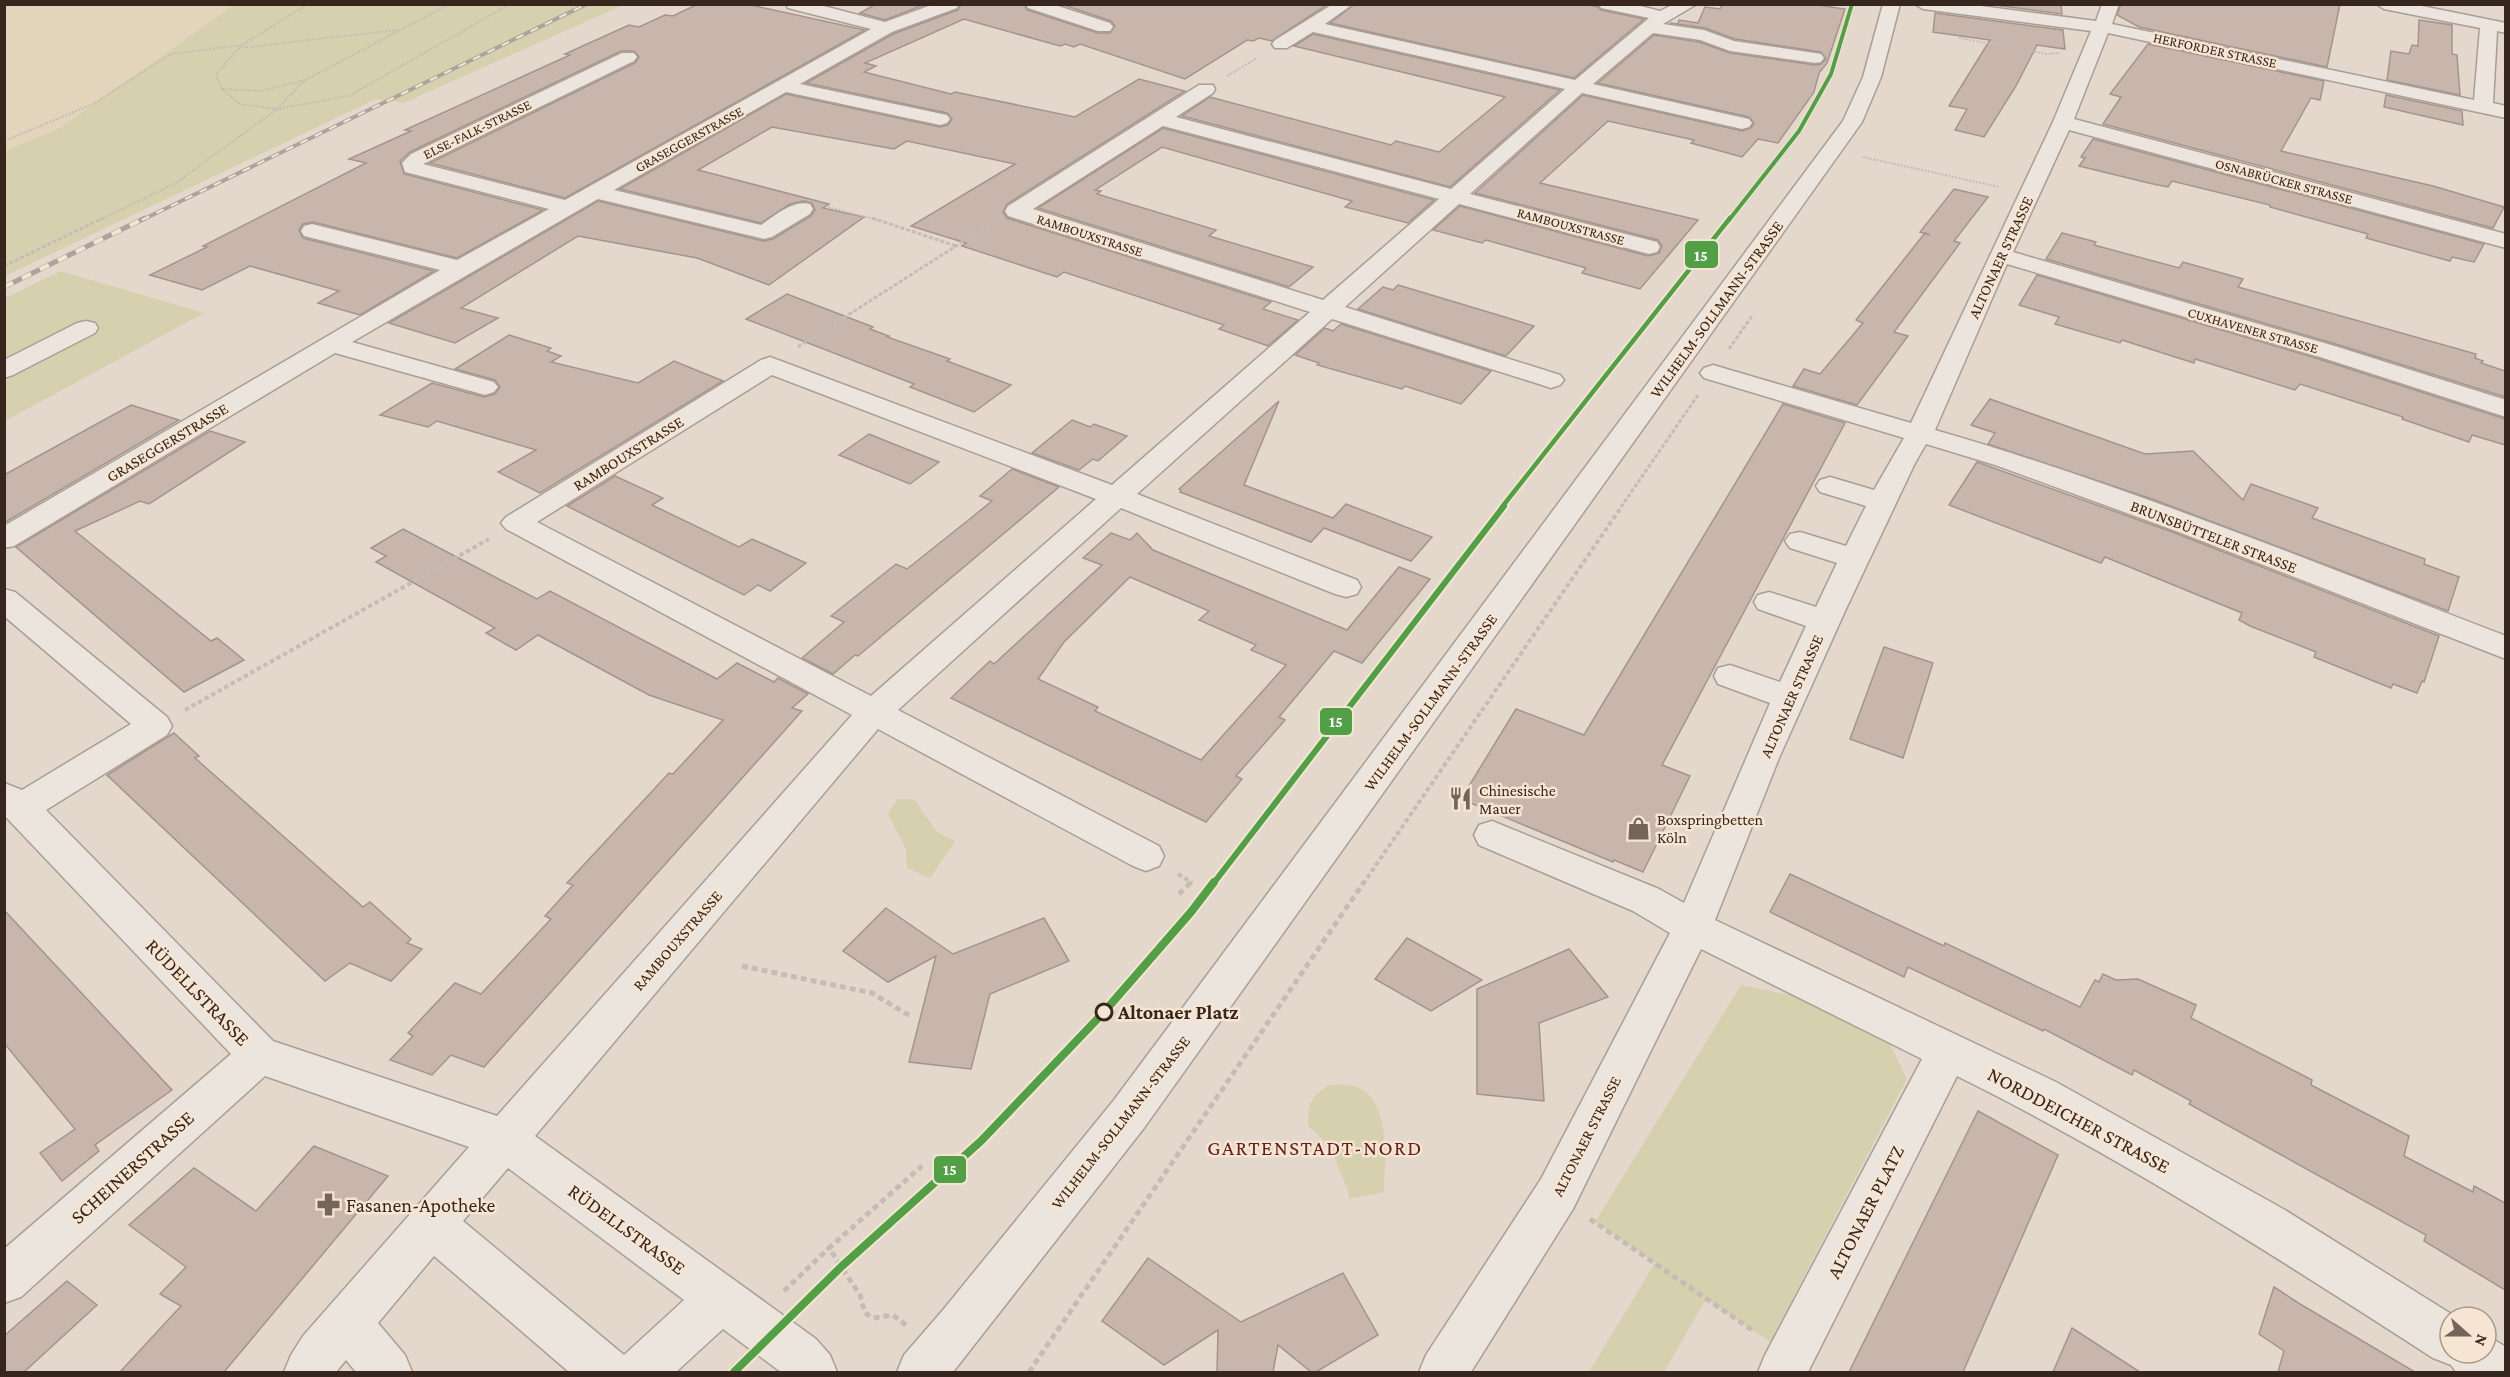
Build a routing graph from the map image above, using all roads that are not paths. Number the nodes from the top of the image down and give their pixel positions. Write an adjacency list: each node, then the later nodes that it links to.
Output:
1 (794, 4): 15 (street)
2 (951, 4): 15 (street, GRASEGGERSTRASSE)
3 (1034, 4): 12 (street)
4 (1345, 4): 11 (street)
5 (1607, 4): 10 (street)
6 (1689, 4): 10 (street, RAMBOUXSTRASSE)
7 (1892, 4): 74 (street, WILHELM-SOLLMANN-STRASSE)
8 (1923, 4): 13 (street, HERFORDER STRASSE)
9 (2384, 4): 14 (street)
10 (1655, 22): 18 (street); 20 (street, RAMBOUXSTRASSE)
11 (1310, 26): 16 (street); 20 (street)
12 (1104, 27)
13 (2102, 27): 22 (street, HERFORDER STRASSE); 26 (street, ALTONAER STRASSE)
14 (2497, 27): 22 (street)
15 (886, 28): 19 (street, GRASEGGERSTRASSE)
16 (1281, 44)
17 (628, 57): 30 (street, ELSE-FALK-STRASSE)
18 (1815, 58)
19 (784, 86): 24 (street); 28 (street, GRASEGGERSTRASSE)
20 (1579, 86): 27 (street); 29 (street, RAMBOUXSTRASSE)
21 (1206, 89): 25 (street, RAMBOUXSTRASSE)
22 (2484, 107): 23 (street, HERFORDER STRASSE)
23 (2505, 112)
24 (940, 119)
25 (1160, 119): 29 (street, RAMBOUXSTRASSE); 39 (street, RAMBOUXSTRASSE)
26 (2063, 122): 34 (street, OSNABRÜCKER STRASSE); 37 (street, ALTONAER STRASSE)
27 (1742, 123)
28 (595, 192): 30 (street, GRASEGGERSTRASSE); 33 (street)
29 (1457, 196): 35 (street, RAMBOUXSTRASSE); 39 (street, RAMBOUXSTRASSE)
30 (568, 207): 38 (street, GRASEGGERSTRASSE)
31 (802, 209): 33 (street)
32 (312, 231): 38 (street)
33 (764, 232): 36 (street)
34 (2505, 241)
35 (1649, 247)
36 (740, 252)
37 (2000, 255): 46 (street, CUXHAVENER STRASSE); 47 (street, ALTONAER STRASSE)
38 (460, 268): 41 (street, GRASEGGERSTRASSE)
39 (1326, 310): 44 (street, RAMBOUXSTRASSE); 49 (street, RAMBOUXSTRASSE)
40 (86, 328): 42 (street)
41 (330, 344): 45 (street); 51 (street, GRASEGGERSTRASSE)
42 (4, 370)
43 (1713, 373): 47 (street, BRUNSBÜTTELER STRASSE)
44 (1551, 380)
45 (485, 387)
46 (2505, 409)
47 (1920, 433): 50 (street, ALTONAER STRASSE); 58 (street, BRUNSBÜTTELER STRASSE)
48 (1830, 486): 50 (street)
49 (1116, 496): 54 (street); 61 (street, RAMBOUXSTRASSE); 61 (street, RAMBOUXSTRASSE)
50 (1882, 502): 53 (street, ALTONAER STRASSE)
51 (4, 539)
52 (1800, 541): 53 (street)
53 (1855, 559): 57 (street, ALTONAER STRASSE)
54 (1346, 587)
55 (4, 599): 62 (street)
56 (1769, 602): 57 (street)
57 (1825, 621): 60 (street, ALTONAER STRASSE)
58 (2505, 648)
59 (1730, 676): 60 (street)
60 (1790, 698): 65 (street, ALTONAER STRASSE)
61 (873, 713): 64 (street); 68 (street, RAMBOUXSTRASSE)
62 (13, 802): 67 (street, RÜDELLSTRASSE)
63 (1492, 835): 65 (street, NORDDEICHER STRASSE)
64 (1146, 856)
65 (1694, 927): 66 (street, NORDDEICHER STRASSE); 81 (street, ALTONAER STRASSE)
66 (1948, 1051): 73 (street, NORDDEICHER STRASSE); 75 (street, ALTONAER PLATZ)
67 (259, 1054): 68 (street, RÜDELLSTRASSE); 70 (street, SCHEINERSTRASSE)
68 (504, 1139): 69 (street); 71 (street, RÜDELLSTRASSE)
69 (431, 1224): 72 (street); 78 (street)
70 (4, 1280)
71 (721, 1298): 79 (street); 80 (street, RÜDELLSTRASSE)
72 (346, 1323): 76 (street); 77 (street)
73 (2438, 1333)
74 (930, 1362)
75 (1786, 1364)
76 (308, 1372)
77 (388, 1372)
78 (606, 1372)
79 (641, 1372)
80 (813, 1372)
81 (1443, 1372)

